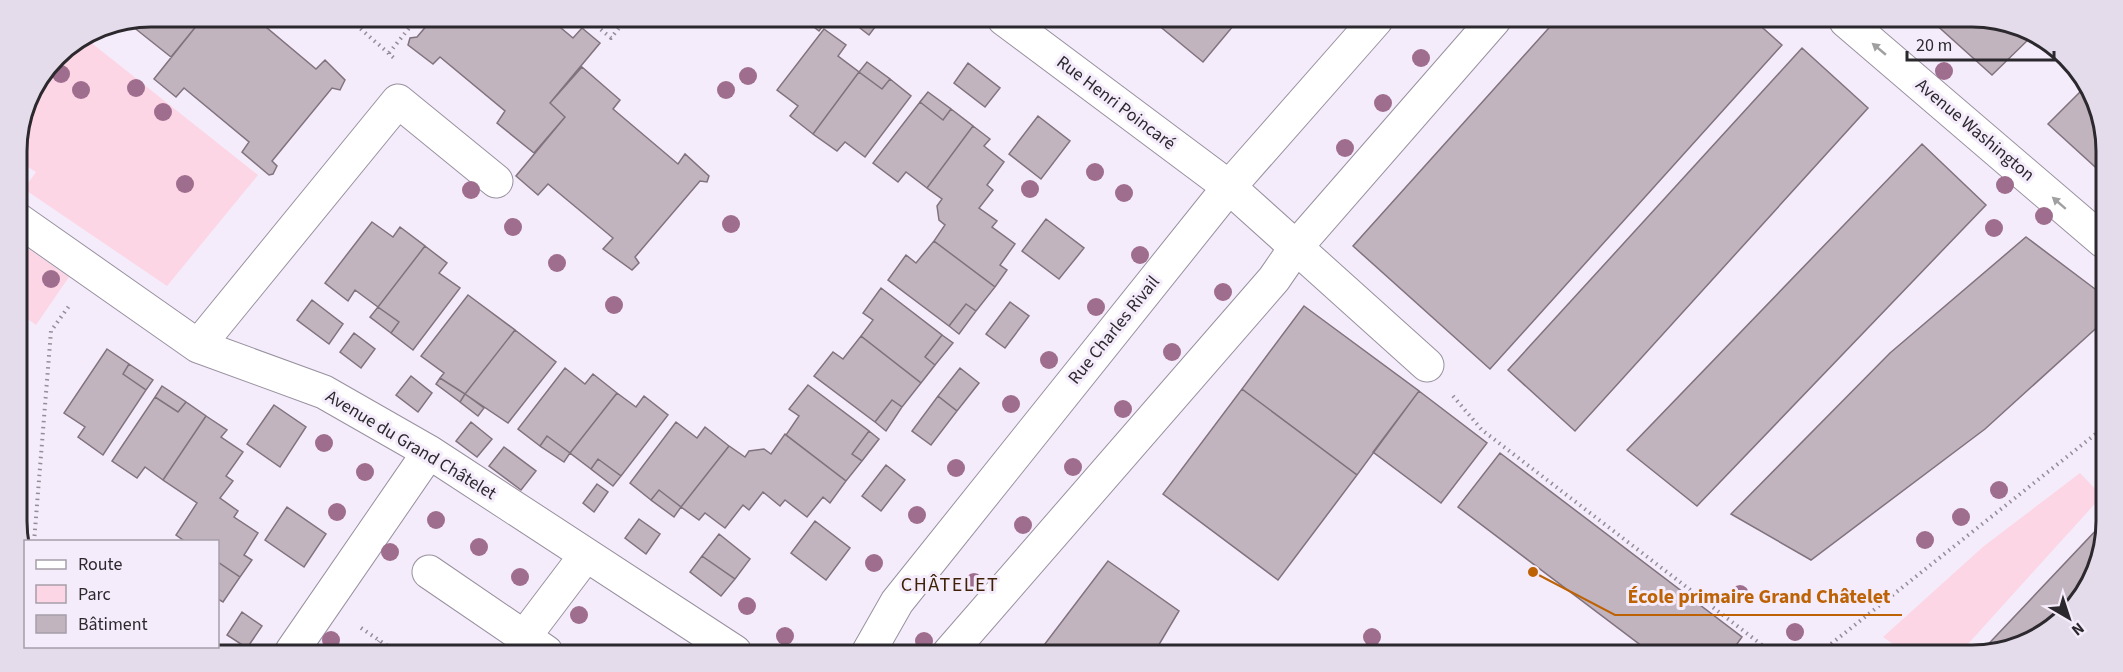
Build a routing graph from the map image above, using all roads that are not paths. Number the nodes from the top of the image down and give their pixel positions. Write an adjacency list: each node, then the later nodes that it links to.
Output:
1 (1015, 27): 6 (street, Rue Henri Poincaré)
2 (1370, 27): 6 (street, Rue Charles Rivail)
3 (1488, 27): 9 (street)
4 (1853, 27): 8 (street, Avenue Washington, one-way to 4)
5 (496, 181): 10 (street)
6 (1229, 187): 9 (street, Rue Henri Poincaré); 19 (street, Rue Charles Rivail)
7 (27, 226): 10 (street, Avenue du Grand Châtelet)
8 (2096, 235)
9 (1296, 247): 11 (street, Rue Henri Poincaré); 20 (street)
10 (198, 346): 12 (street, Avenue du Grand Châtelet)
11 (1427, 365)
12 (429, 452): 13 (street, Avenue du Grand Châtelet); 17 (street)
13 (586, 555): 15 (street, Avenue du Grand Châtelet); 16 (street)
14 (429, 572): 16 (street)
15 (690, 640): 18 (street, Avenue du Grand Châtelet)
16 (535, 644)
17 (296, 645)
18 (709, 645)
19 (873, 645)
20 (956, 645)

